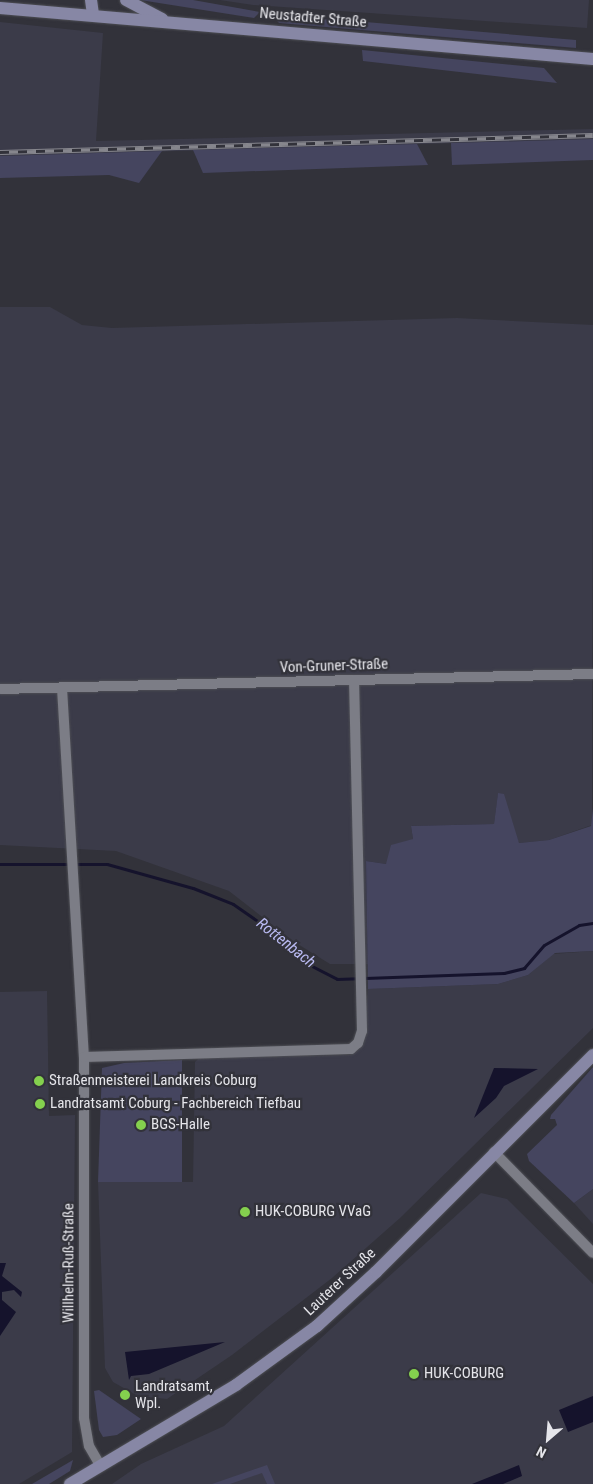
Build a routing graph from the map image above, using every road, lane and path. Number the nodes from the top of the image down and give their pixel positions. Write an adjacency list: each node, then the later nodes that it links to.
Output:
1 (91, 0): 4 (street)
2 (126, 0): 5 (street)
3 (0, 8): 4 (street, Neustadter Straße)
4 (93, 15): 5 (street, Neustadter Straße)
5 (169, 23): 6 (street, Neustadter Straße)
6 (593, 59)
7 (593, 674): 8 (street, Von-Gruner-Straße)
8 (354, 680): 9 (street, Von-Gruner-Straße); 12 (street)
9 (62, 688): 10 (street, Von-Gruner-Straße); 12 (street, Willhelm-Ruß-Straße)
10 (0, 689)
11 (593, 1055): 13 (street, Lauterer Straße)
12 (84, 1057): 15 (street, Willhelm-Ruß-Straße)
13 (494, 1152): 14 (street); 15 (street, Lauterer Straße)
14 (593, 1253)
15 (100, 1466): 16 (street, Lauterer Straße)
16 (70, 1484)

